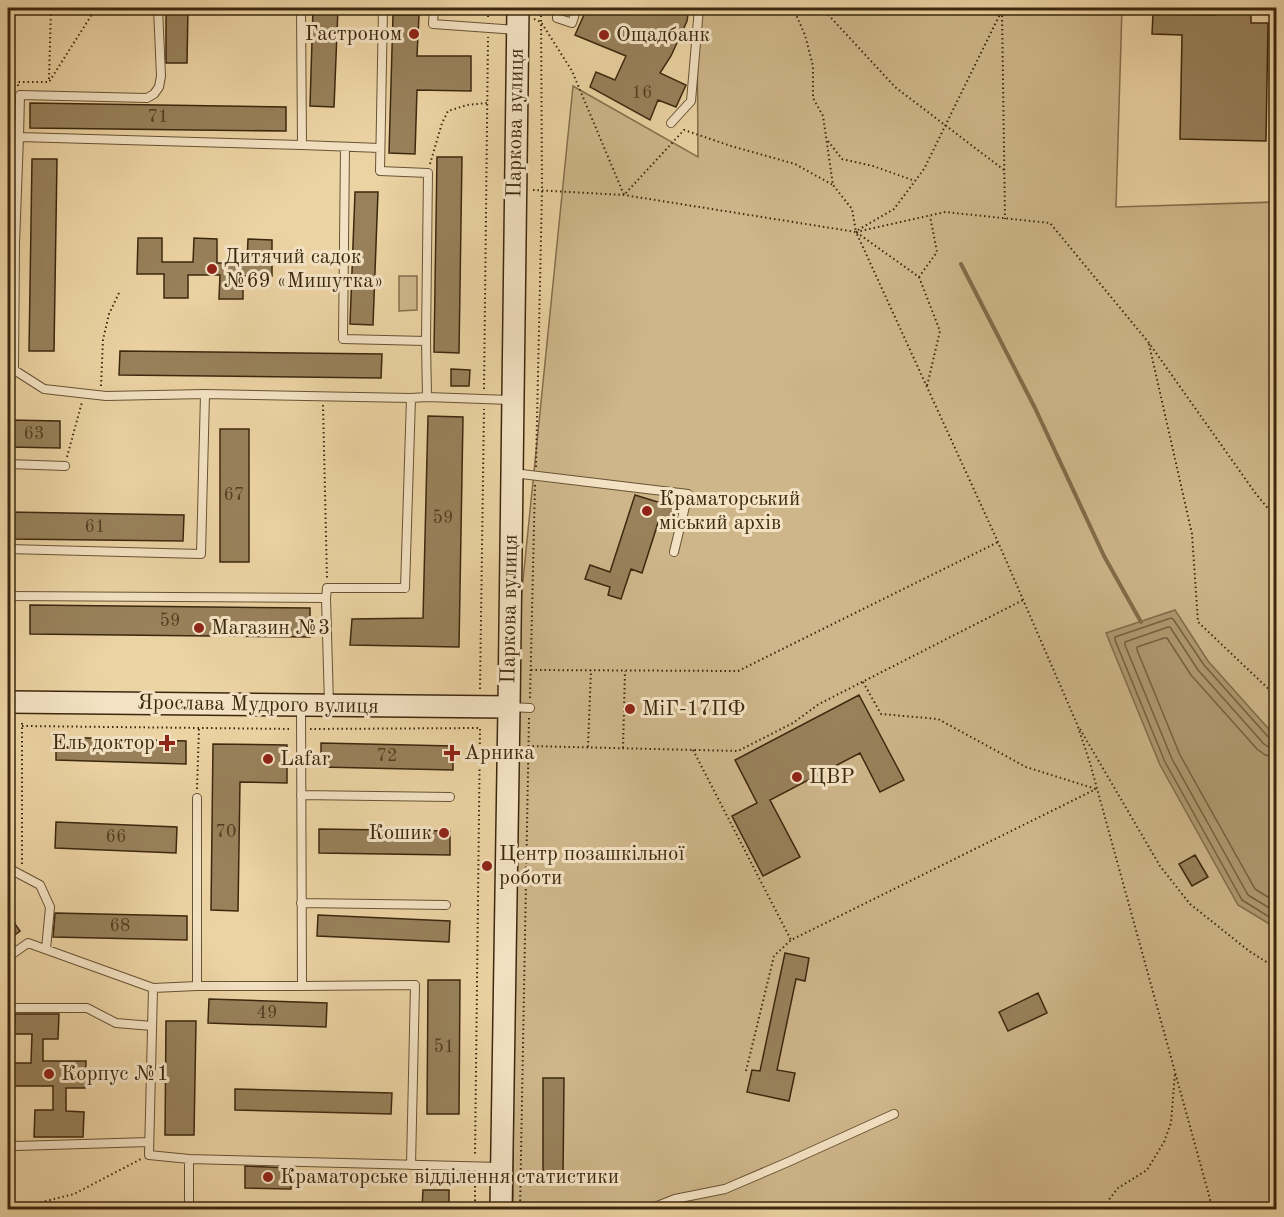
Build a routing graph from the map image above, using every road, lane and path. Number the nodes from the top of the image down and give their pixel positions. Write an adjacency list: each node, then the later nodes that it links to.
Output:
1 (51, 8): 18 (path)
2 (96, 8): 18 (path)
3 (158, 8): 19 (lane)
4 (301, 8): 27 (lane)
5 (383, 8): 29 (lane)
6 (434, 8): 17 (lane)
7 (488, 8): 17 (path)
8 (541, 8): 16 (path)
9 (558, 8): 10 (lane)
10 (577, 8)
11 (699, 8): 23 (lane)
12 (793, 8): 26 (path)
13 (822, 8): 24 (path)
14 (1003, 8): 24 (path); 30 (path)
15 (517, 16): 16 (path); 17 (lane); 34 (street, Паркова вулиця)
16 (541, 22): 35 (path); 36 (path)
17 (488, 28): 20 (path)
18 (49, 82): 19 (path)
19 (20, 94): 22 (lane)
20 (487, 103): 31 (path); 52 (path)
21 (8, 113): 22 (lane)
22 (19, 114): 25 (lane)
23 (671, 123)
24 (945, 125): 30 (path); 32 (path)
25 (19, 137): 27 (lane); 44 (lane)
26 (826, 140): 32 (path); 33 (path)
27 (302, 145): 28 (lane)
28 (345, 147): 29 (lane); 42 (lane)
29 (380, 148): 31 (lane)
30 (1004, 170): 38 (path)
31 (428, 173): 42 (lane)
32 (915, 181): 39 (path)
33 (833, 185): 36 (path); 39 (path)
34 (515, 188): 35 (path); 53 (street, Паркова вулиця)
35 (542, 190): 36 (path); 57 (path)
36 (624, 195): 39 (path)
37 (930, 216): 38 (path); 39 (path); 40 (path)
38 (1005, 219): 43 (path)
39 (856, 232): 40 (path); 45 (path)
40 (919, 277): 45 (path)
41 (120, 293): 48 (path)
42 (426, 341): 51 (lane)
43 (1149, 343): 58 (path); 70 (path)
44 (11, 367): 46 (lane)
45 (927, 386): 59 (path)
46 (85, 393): 48 (lane); 55 (path)
47 (205, 394): 48 (lane); 49 (lane); 60 (lane)
48 (101, 395)
49 (323, 396): 50 (lane); 62 (path)
50 (411, 398): 51 (lane); 62 (lane)
51 (427, 398): 52 (lane)
52 (484, 399): 53 (lane); 69 (path)
53 (513, 400): 56 (street, Паркова вулиця)
54 (8, 464): 55 (lane)
55 (65, 466)
56 (512, 473): 57 (lane); 74 (street, Паркова вулиця)
57 (535, 476): 61 (lane); 66 (path)
58 (1276, 518)
59 (998, 542): 65 (path); 67 (path)
60 (8, 549)
61 (674, 552)
62 (327, 588): 64 (lane)
63 (8, 596): 64 (lane)
64 (326, 598): 73 (lane)
65 (1023, 600): 68 (path); 75 (path)
66 (591, 670): 67 (path); 79 (path)
67 (625, 670): 80 (path)
68 (863, 681): 81 (path); 82 (path)
69 (480, 689)
70 (1276, 696)
71 (15, 702): 72 (street, Ярослава Мудрого вулиця); 76 (path)
72 (301, 705): 73 (street, Ярослава Мудрого вулиця); 78 (lane)
73 (329, 705): 74 (street, Ярослава Мудрого вулиця)
74 (519, 708): 108 (street, Паркова вулиця)
75 (1077, 724): 82 (path); 93 (path)
76 (22, 726): 77 (path); 87 (path)
77 (199, 728): 78 (path); 85 (path)
78 (300, 730): 83 (lane); 107 (path)
79 (588, 747): 80 (path); 113 (path)
80 (623, 748): 81 (path)
81 (693, 750): 90 (path)
82 (1096, 789): 90 (path); 99 (path)
83 (301, 795): 84 (lane); 88 (lane)
84 (450, 797)
85 (197, 798): 94 (lane)
86 (8, 868): 91 (lane)
87 (22, 869)
88 (301, 903): 89 (lane); 95 (lane)
89 (446, 905)
90 (791, 940): 100 (path)
91 (46, 949): 92 (lane); 96 (lane)
92 (8, 957)
93 (1276, 968)
94 (197, 986): 95 (lane); 96 (lane)
95 (302, 986): 106 (lane)
96 (153, 988): 97 (lane)
97 (152, 1026): 98 (lane); 103 (lane)
98 (8, 1037)
99 (1175, 1069): 115 (path); 116 (path)
100 (746, 1071)
101 (894, 1114): 114 (lane)
102 (8, 1142): 103 (lane)
103 (149, 1142): 104 (lane)
104 (149, 1155): 105 (lane); 109 (path)
105 (189, 1159): 106 (lane); 110 (lane)
106 (411, 1165): 107 (lane)
107 (475, 1167): 108 (lane); 111 (path)
108 (501, 1167): 112 (street, Паркова вулиця)
109 (10, 1209)
110 (189, 1209)
111 (475, 1209)
112 (501, 1209)
113 (520, 1209)
114 (647, 1209)
115 (1101, 1209)
116 (1213, 1209)

